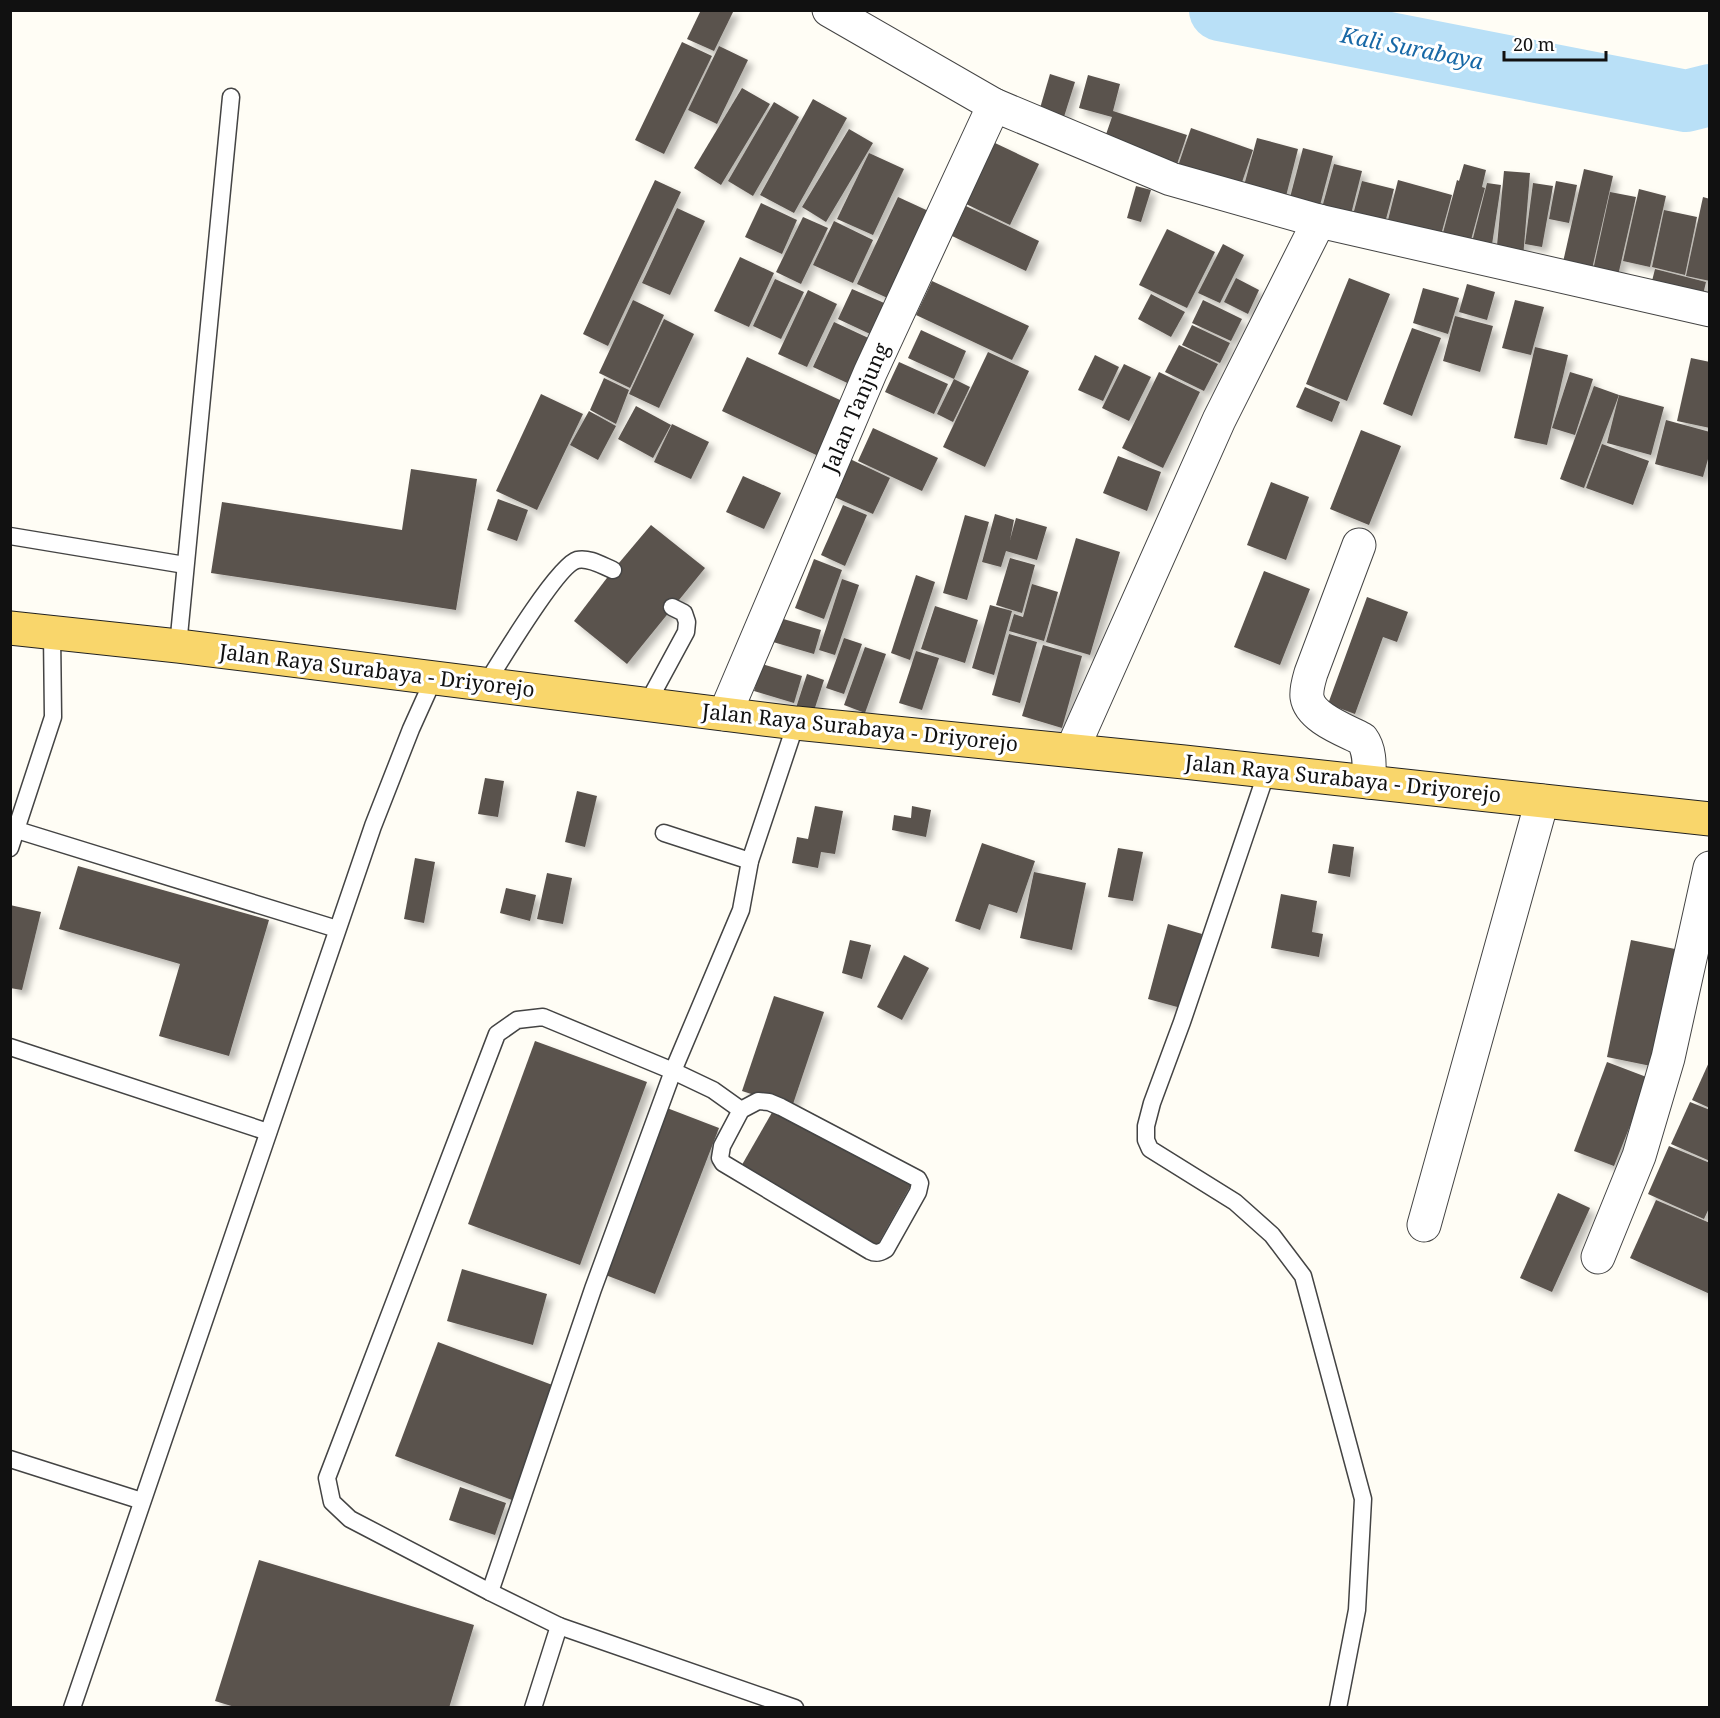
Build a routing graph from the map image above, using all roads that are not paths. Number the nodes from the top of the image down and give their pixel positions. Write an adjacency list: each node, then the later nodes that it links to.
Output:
1 (829, 10): 3 (street)
2 (231, 97): 8 (lane)
3 (994, 105): 4 (street); 17 (street, Jalan Tanjung)
4 (1318, 221): 5 (street); 19 (street)
5 (1710, 310)
6 (10, 536): 8 (lane)
7 (1359, 545): 21 (street)
8 (185, 565): 13 (lane)
9 (613, 570): 15 (lane)
10 (672, 606): 16 (lane)
11 (10, 628): 12 (main road, Jalan Raya Surabaya - Driyorejo)
12 (52, 633): 13 (main road, Jalan Raya Surabaya - Driyorejo); 24 (lane)
13 (178, 646): 14 (main road, Jalan Raya Surabaya - Driyorejo)
14 (434, 678): 15 (main road, Jalan Raya Surabaya - Driyorejo); 29 (lane)
15 (486, 684): 16 (main road, Jalan Raya Surabaya - Driyorejo)
16 (647, 704): 17 (main road, Jalan Raya Surabaya - Driyorejo)
17 (725, 714): 18 (main road, Jalan Raya Surabaya - Driyorejo)
18 (795, 723): 19 (main road, Jalan Raya Surabaya - Driyorejo); 27 (lane)
19 (1072, 750): 20 (main road, Jalan Raya Surabaya - Driyorejo)
20 (1267, 771): 21 (main road, Jalan Raya Surabaya - Driyorejo); 43 (lane)
21 (1369, 782): 22 (main road, Jalan Raya Surabaya - Driyorejo)
22 (1542, 801): 23 (main road, Jalan Raya Surabaya - Driyorejo); 34 (street)
23 (1710, 819)
24 (17, 830): 26 (lane); 29 (lane)
25 (664, 832): 27 (lane)
26 (10, 848)
27 (750, 861): 31 (lane)
28 (1710, 868): 35 (street)
29 (337, 929): 33 (lane)
30 (10, 1047): 33 (lane)
31 (674, 1071): 32 (lane); 38 (lane); 38 (lane)
32 (741, 1110): 32 (lane)
33 (268, 1132): 37 (lane)
34 (1424, 1225)
35 (1598, 1257)
36 (10, 1459): 37 (lane)
37 (142, 1501): 40 (lane)
38 (490, 1592): 39 (lane)
39 (559, 1626): 41 (lane); 42 (lane)
40 (72, 1707)
41 (532, 1707)
42 (795, 1707)
43 (1338, 1707)

